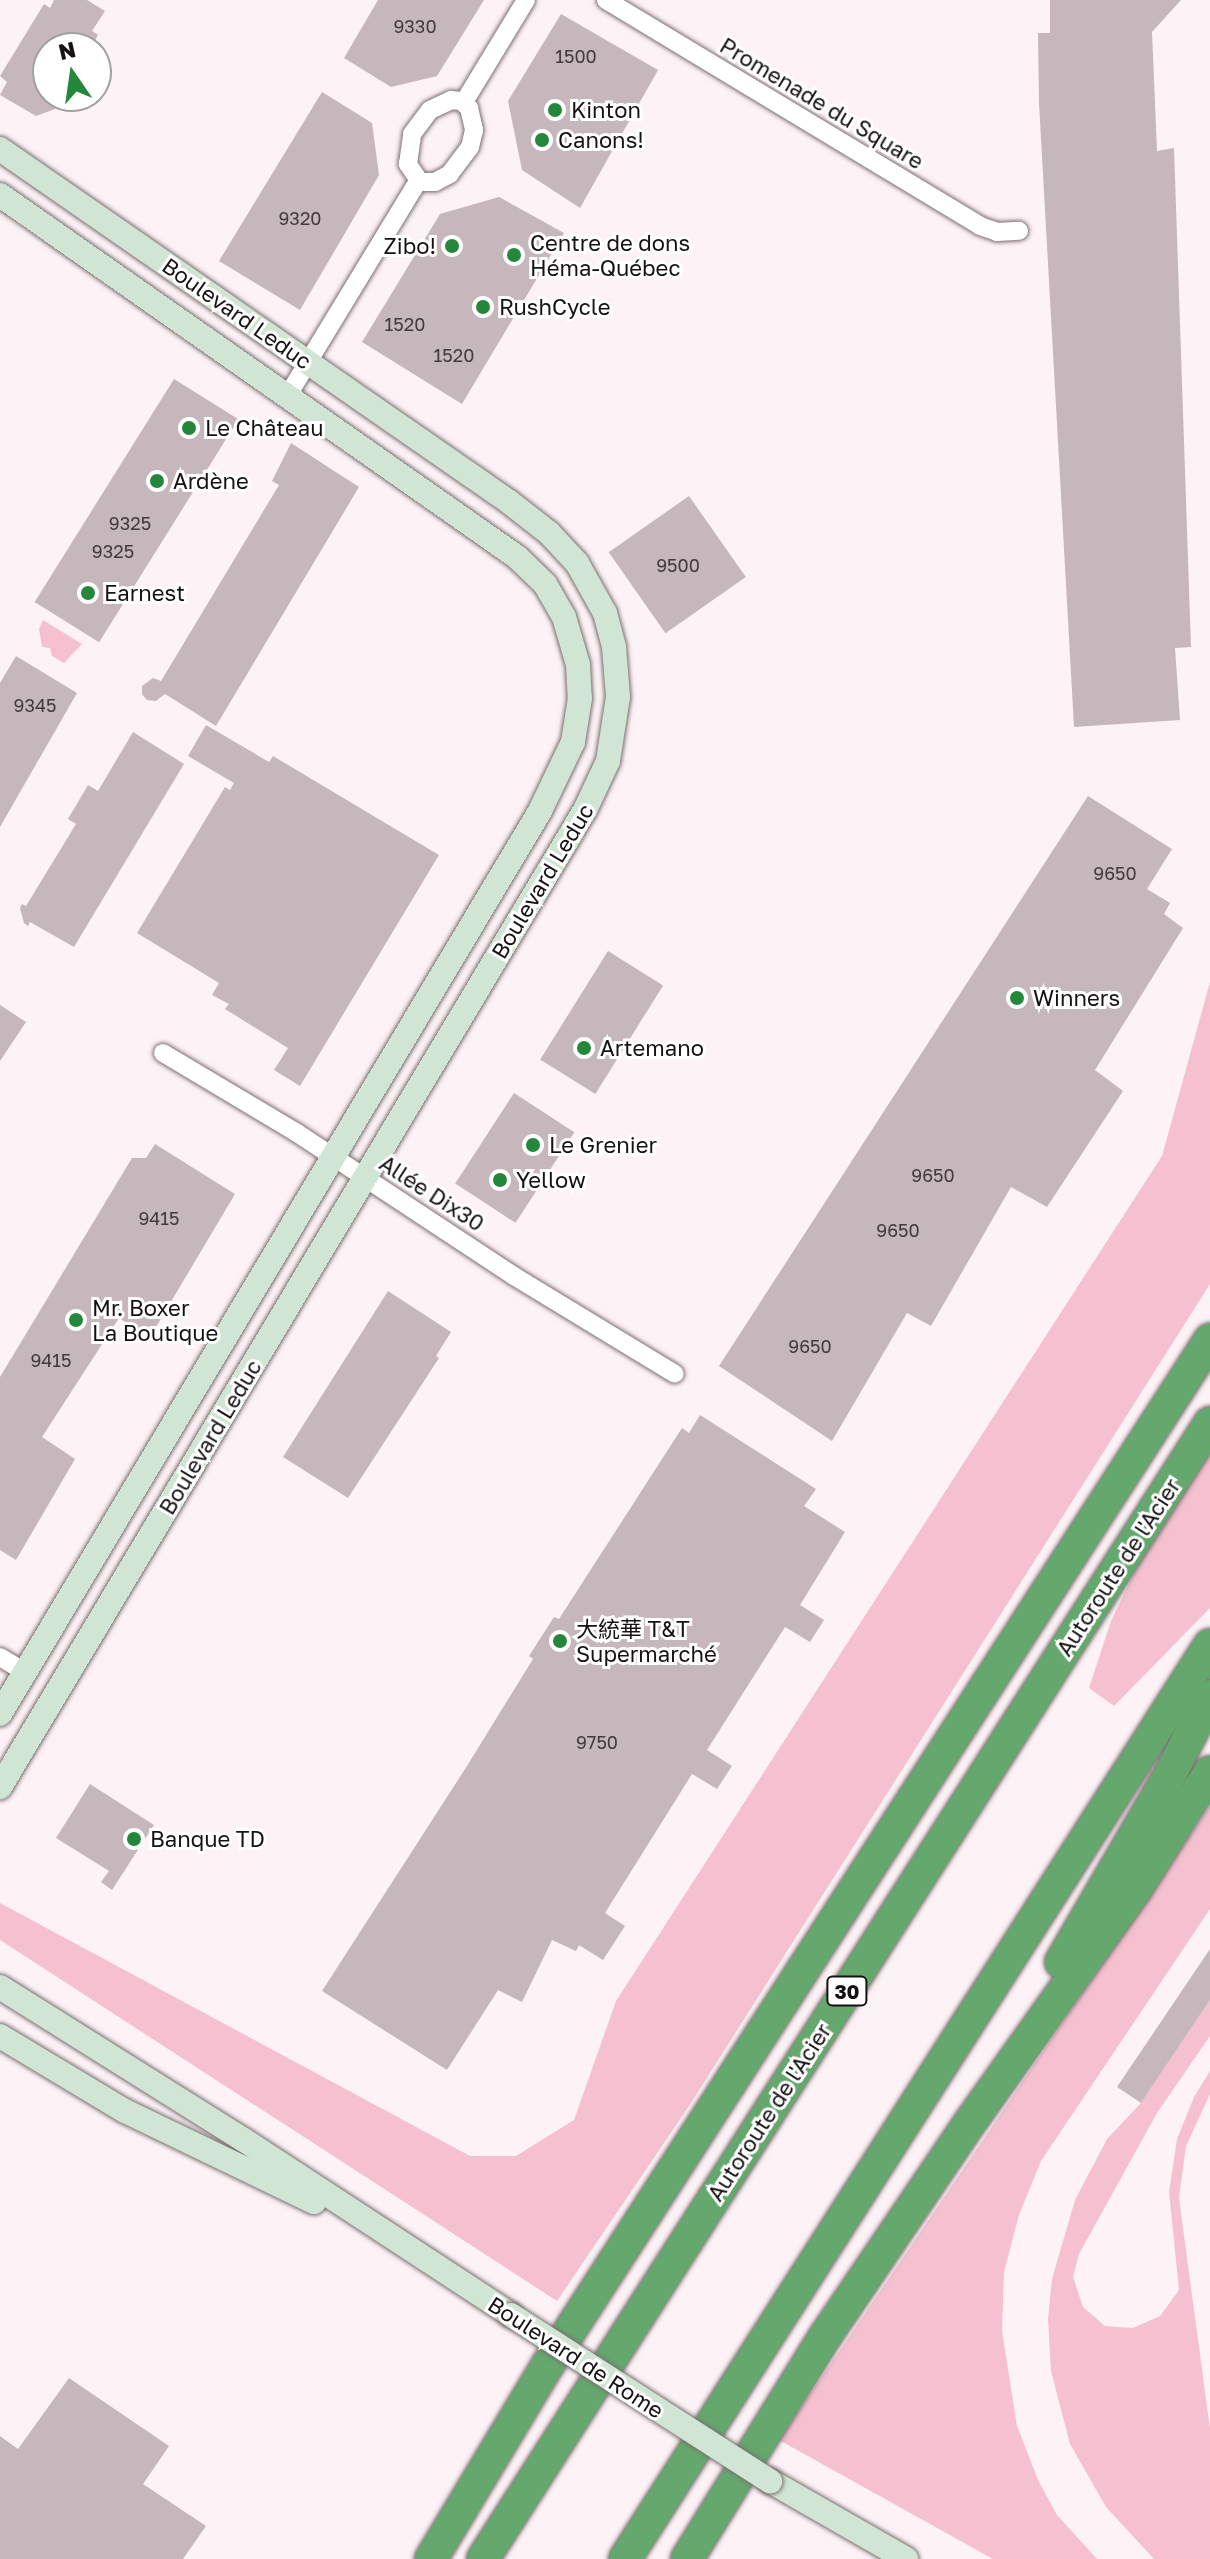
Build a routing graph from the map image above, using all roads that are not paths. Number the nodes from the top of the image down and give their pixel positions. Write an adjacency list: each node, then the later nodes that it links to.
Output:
1 (526, 0): 3 (street)
2 (606, 0): 7 (street, Promenade du Square)
3 (464, 102): 5 (street); 5 (street)
4 (0, 149): 8 (street, Boulevard Leduc)
5 (418, 181): 8 (street)
6 (0, 195): 9 (street, Boulevard Leduc)
7 (1019, 231)
8 (307, 363): 9 (street); 12 (street, Boulevard Leduc)
9 (288, 395): 11 (street, Boulevard Leduc)
10 (163, 1053): 11 (street, Allée Dix30)
11 (333, 1157): 12 (street, Allée Dix30); 18 (street, Boulevard Leduc)
12 (365, 1179): 14 (street, Allée Dix30); 22 (street, Boulevard Leduc)
13 (1210, 1340): 27 (highway)
14 (675, 1374)
15 (1210, 1423): 31 (highway, Autoroute de l'Acier / 30)
16 (1210, 1645): 32 (highway)
17 (0, 1657): 18 (street)
18 (25, 1672): 20 (street, Boulevard Leduc)
19 (1210, 1696): 25 (highway)
20 (0, 1714)
21 (1210, 1772): 25 (highway)
22 (0, 1787)
23 (0, 1987): 26 (street, Boulevard de Rome)
24 (0, 2036): 26 (street, Boulevard de Rome)
25 (971, 2121): 33 (highway)
26 (381, 2233): 28 (street, Boulevard de Rome, bridge)
27 (547, 2366): 29 (highway); 30 (highway)
28 (770, 2481): 34 (street, Boulevard de Rome); 35 (street, Boulevard de Rome)
29 (408, 2559)
30 (431, 2559)
31 (483, 2559)
32 (625, 2559)
33 (687, 2559)
34 (878, 2559)
35 (906, 2559)

